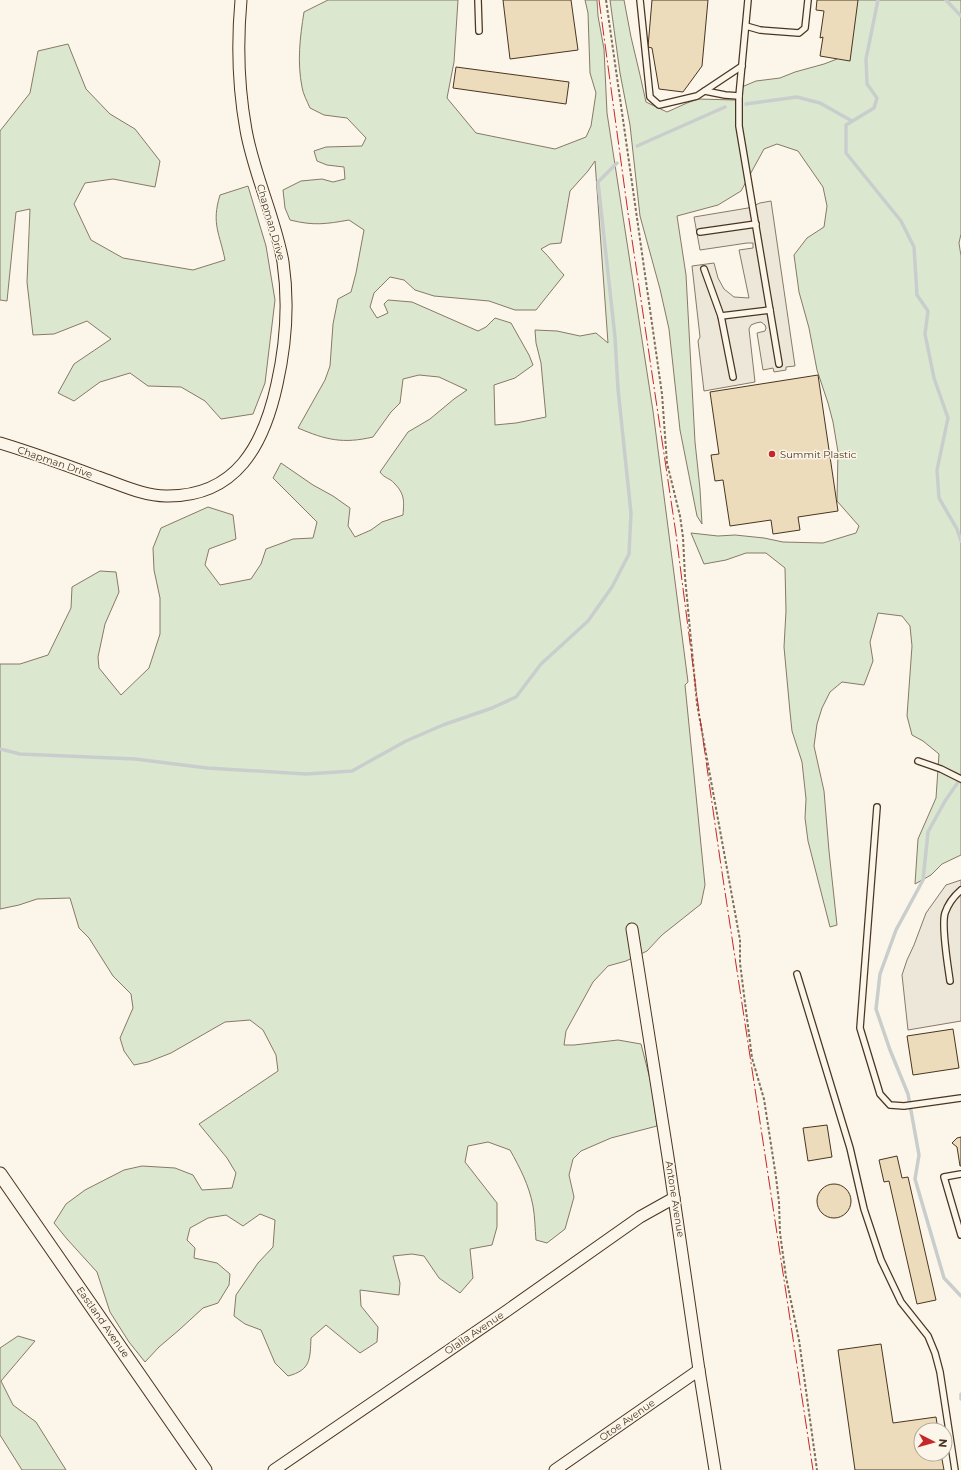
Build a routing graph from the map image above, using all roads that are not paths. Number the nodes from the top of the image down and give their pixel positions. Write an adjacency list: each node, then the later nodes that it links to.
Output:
1 (241, 0): 18 (street, Chapman Drive)
2 (478, 0): 7 (lane)
3 (640, 0): 9 (lane)
4 (748, 0): 6 (lane)
5 (808, 0): 6 (lane)
6 (746, 26): 8 (lane)
7 (479, 31)
8 (742, 66): 9 (lane); 10 (lane)
9 (704, 91): 10 (lane)
10 (739, 96): 11 (lane)
11 (756, 224): 12 (lane); 14 (lane)
12 (700, 232)
13 (704, 269): 15 (lane)
14 (770, 310): 15 (lane); 16 (lane)
15 (721, 316): 17 (lane)
16 (779, 364)
17 (732, 377)
18 (0, 443)
19 (918, 761): 20 (lane)
20 (958, 778)
21 (877, 807): 26 (lane)
22 (961, 890): 25 (lane)
23 (632, 929): 29 (street, Antone Avenue)
24 (797, 974): 36 (lane)
25 (950, 981)
26 (961, 1098)
27 (0, 1174): 32 (street, Eastland Avenue)
28 (961, 1174): 30 (lane)
29 (674, 1198): 31 (street, Antone Avenue); 33 (street, Olalla Avenue)
30 (961, 1235)
31 (699, 1370): 34 (street, Otoe Avenue); 35 (street, Antone Avenue)
32 (205, 1470)
33 (274, 1470)
34 (555, 1470)
35 (715, 1470)
36 (955, 1470)

